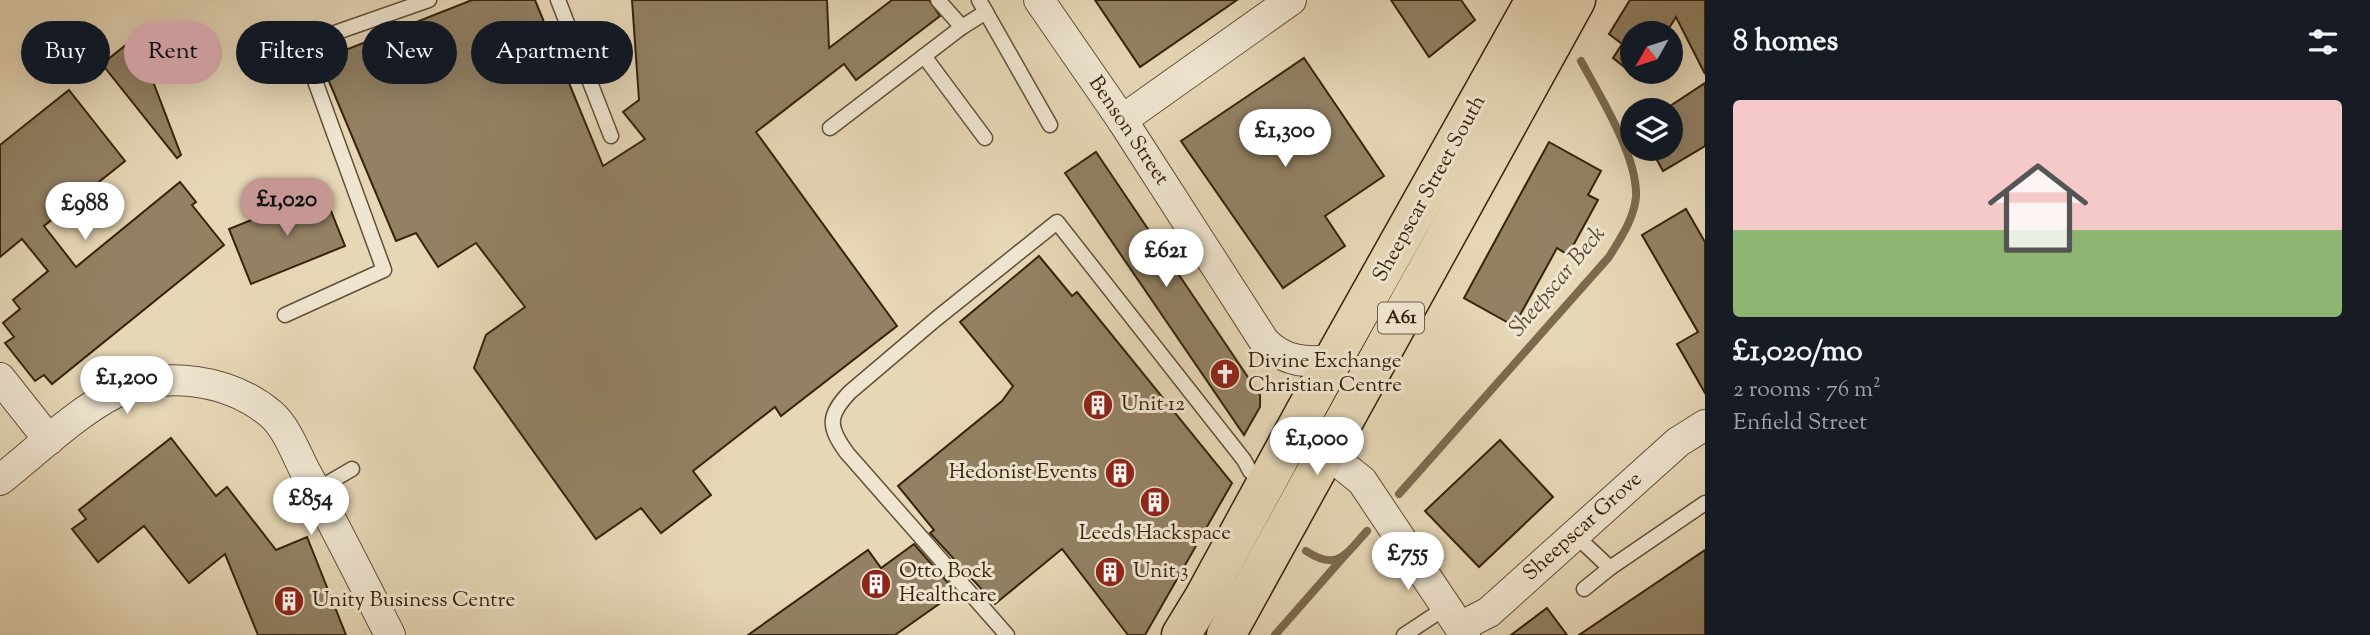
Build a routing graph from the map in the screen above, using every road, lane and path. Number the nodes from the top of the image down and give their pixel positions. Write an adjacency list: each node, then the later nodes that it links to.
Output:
1 (429, 0): 16 (lane)
2 (558, 0): 14 (lane)
3 (939, 0): 9 (lane)
4 (1039, 0): 11 (street, Benson Street)
5 (1291, 0): 11 (street)
6 (1535, 0): 17 (highway, Sheepscar Street South / A61)
7 (1576, 0): 22 (highway, Sheepscar Street South / A61)
8 (983, 6): 9 (lane); 12 (lane)
9 (962, 27): 10 (lane)
10 (924, 56): 13 (lane); 15 (lane)
11 (1122, 120): 17 (street, Benson Street)
12 (1051, 125)
13 (830, 128)
14 (611, 136)
15 (985, 138)
16 (285, 315)
17 (1333, 360): 20 (highway, Sheepscar Street South / A61)
18 (0, 378): 21 (street)
19 (1705, 425): 28 (street, Sheepscar Grove)
20 (1297, 428): 22 (street); 25 (highway, Sheepscar Street South / A61)
21 (49, 440): 24 (street); 26 (street)
22 (1327, 453): 31 (street); 35 (highway, Sheepscar Street South / A61)
23 (352, 469): 26 (lane)
24 (0, 480)
25 (1265, 486): 33 (lane); 34 (highway, Sheepscar Street South / A61)
26 (316, 490): 32 (street)
27 (1705, 503): 29 (lane)
28 (1574, 534): 29 (lane); 31 (street, Sheepscar Grove)
29 (1610, 568): 30 (lane)
30 (1584, 589)
31 (1458, 623): 36 (lane)
32 (390, 635)
33 (1007, 635)
34 (1181, 635)
35 (1226, 635)
36 (1404, 635)

